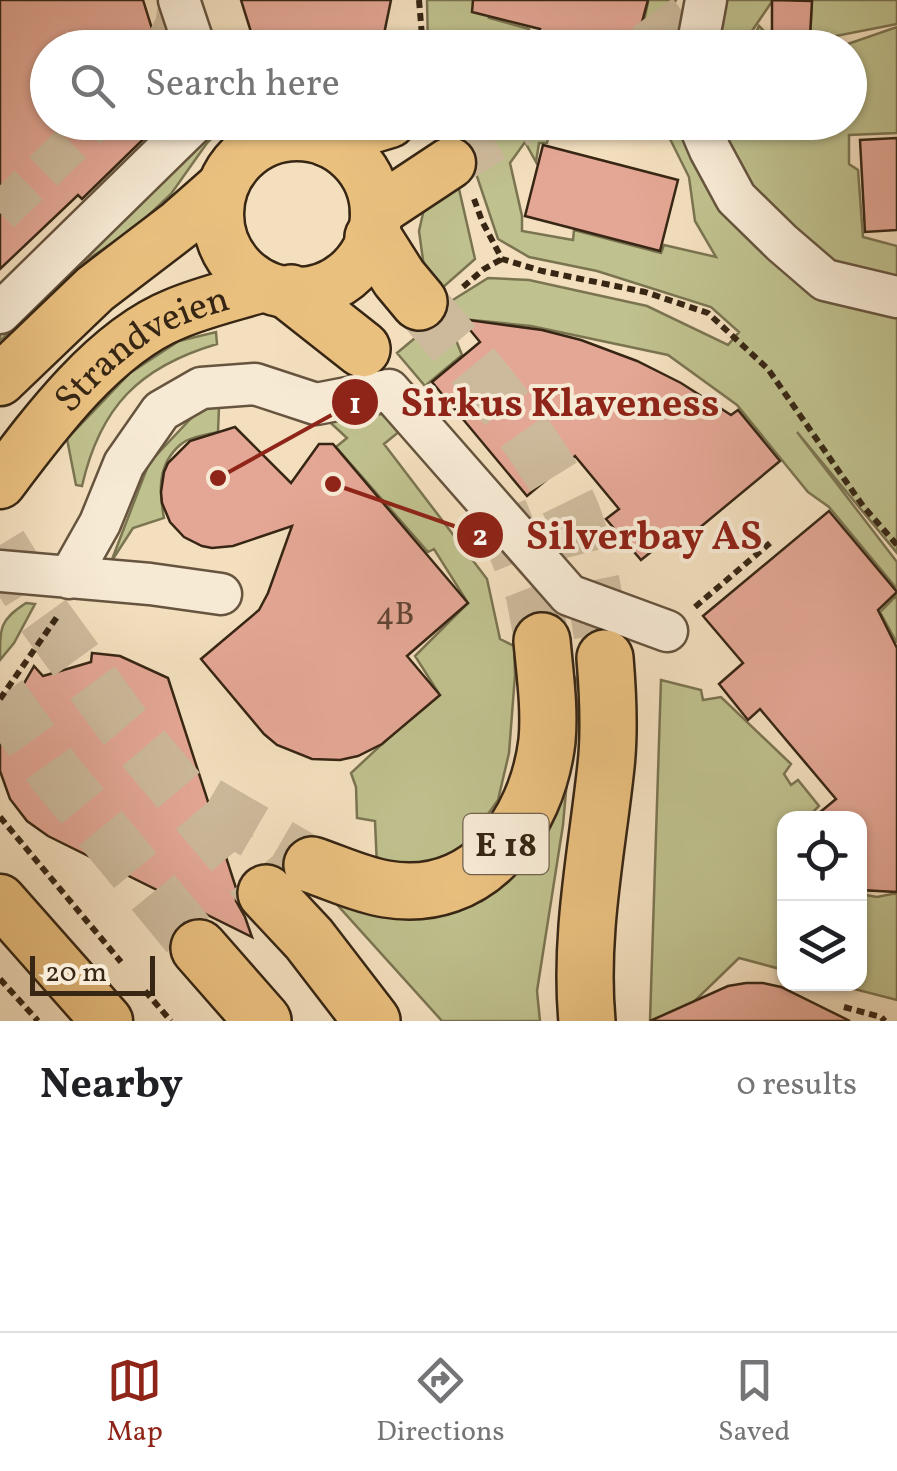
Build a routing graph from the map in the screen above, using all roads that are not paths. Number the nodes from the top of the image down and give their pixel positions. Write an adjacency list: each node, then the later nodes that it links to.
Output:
1 (179, 0): 3 (street)
2 (706, 0): 4 (street)
3 (189, 30)
4 (700, 30)
5 (176, 140): 15 (street)
6 (270, 140): 10 (main road)
7 (327, 140): 11 (main road)
8 (706, 140): 13 (street)
9 (450, 163): 11 (main road)
10 (222, 188): 12 (main road); 17 (main road, Strandveien)
11 (375, 224): 12 (main road); 14 (highway)
12 (277, 290): 16 (highway); 18 (main road, Strandveien)
13 (897, 296)
14 (419, 302)
15 (0, 313)
16 (362, 349)
17 (0, 380)
18 (0, 484)
19 (0, 572): 20 (street)
20 (69, 578): 21 (street); 22 (street)
21 (221, 594)
22 (667, 630)
23 (542, 641): 25 (highway, E 18)
24 (605, 658): 34 (highway, E 18)
25 (312, 866)
26 (266, 893): 28 (highway)
27 (0, 900): 30 (main road)
28 (309, 940): 32 (highway); 33 (highway)
29 (199, 948): 31 (highway)
30 (107, 1021)
31 (263, 1021)
32 (372, 1021)
33 (410, 1021)
34 (588, 1021)

